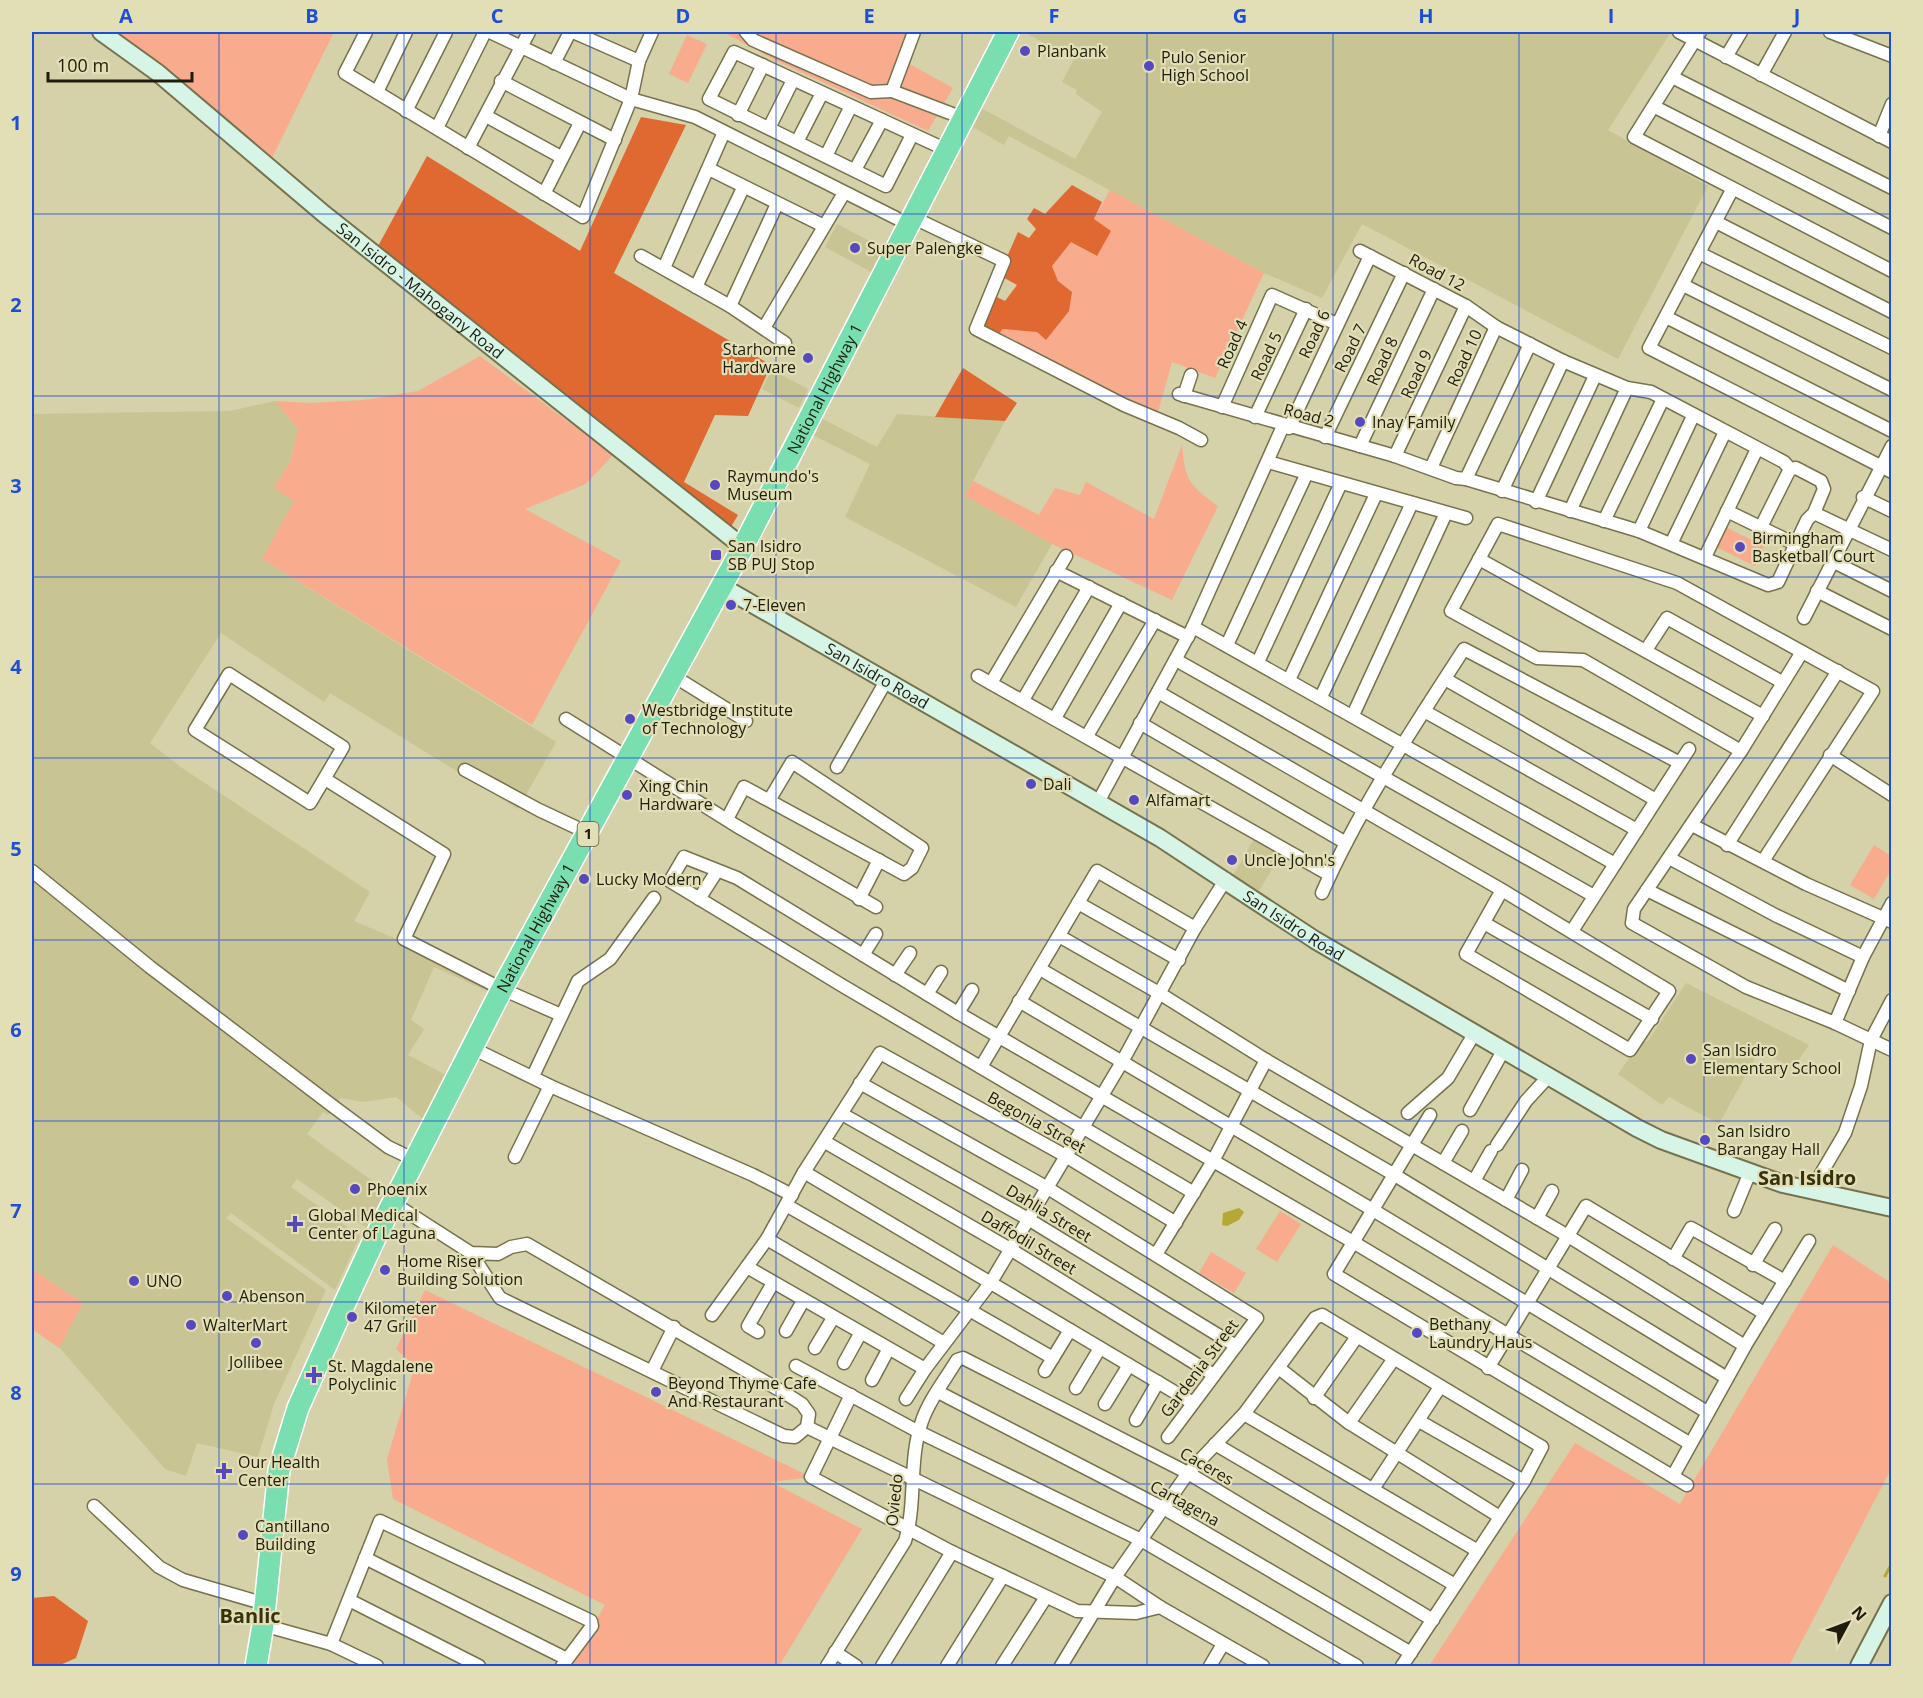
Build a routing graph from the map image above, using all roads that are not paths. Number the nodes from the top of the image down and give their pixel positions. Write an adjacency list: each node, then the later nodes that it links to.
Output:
1 (101, 32): 126 (street, San Isidro - Mahogany Road)
2 (366, 32): 28 (street)
3 (406, 32): 28 (street)
4 (446, 32): 34 (street)
5 (487, 32): 17 (street); 40 (street)
6 (529, 32): 17 (street)
7 (571, 32): 20 (street); 21 (street)
8 (652, 32): 20 (street)
9 (746, 32): 27 (street)
10 (914, 32): 27 (street)
11 (1008, 32): 37 (highway, National Highway 1 / 1)
12 (1679, 32): 16 (street)
13 (1741, 32): 19 (street)
14 (1785, 32): 23 (street)
15 (1830, 32): 18 (street)
16 (1698, 36): 19 (street); 24 (street)
17 (521, 47): 21 (street); 26 (street)
18 (1892, 56)
19 (1726, 57): 23 (street)
20 (639, 61): 30 (street)
21 (554, 63): 30 (street)
22 (763, 65): 25 (street); 35 (street); 35 (street)
23 (1761, 75): 44 (street)
24 (1674, 78): 33 (street); 55 (street)
25 (793, 80): 29 (street); 41 (street)
26 (501, 81): 36 (street); 39 (street)
27 (892, 91): 37 (street)
28 (377, 92): 34 (street)
29 (822, 93): 32 (street); 46 (street)
30 (631, 99): 42 (street); 45 (street)
31 (1892, 104): 44 (street)
32 (851, 106): 38 (street); 50 (street)
33 (1655, 107): 56 (street); 63 (street)
34 (406, 111): 40 (street)
35 (738, 115): 41 (street)
36 (486, 116): 48 (street); 51 (street)
37 (963, 118): 49 (highway, National Highway 1 / 1)
38 (882, 120): 43 (street); 53 (street)
39 (580, 123): 45 (street); 51 (street)
40 (437, 128): 48 (street)
41 (769, 128): 46 (street)
42 (724, 132): 52 (street); 57 (street)
43 (912, 135): 49 (street); 53 (street)
44 (1879, 136): 47 (street)
45 (615, 140): 58 (street)
46 (797, 142): 50 (street)
47 (1892, 142)
48 (468, 148): 58 (street)
49 (947, 150): 60 (highway, National Highway 1 / 1)
50 (826, 156): 53 (street)
51 (561, 157): 58 (street)
52 (709, 169): 54 (street); 67 (street)
53 (855, 170)
54 (743, 188): 59 (street); 71 (street)
55 (1892, 188)
56 (1732, 190): 61 (street); 68 (street)
57 (844, 193): 60 (street); 62 (street)
58 (544, 194)
59 (777, 204): 62 (street); 73 (street)
60 (910, 220): 97 (street); 126 (highway, National Highway 1 / 1)
61 (1716, 222): 65 (street); 76 (street)
62 (824, 226): 80 (street)
63 (1892, 228)
64 (1365, 253): 69 (street, Road 12); 78 (street, Road 6)
65 (1699, 253): 70 (street); 83 (street)
66 (641, 256): 67 (street)
67 (664, 268): 71 (street)
68 (1892, 271)
69 (1404, 273): 72 (street, Road 12); 96 (street, Road 7)
70 (1683, 285): 77 (street); 88 (street)
71 (696, 287): 73 (street)
72 (1434, 289): 74 (street, Road 12); 98 (street, Road 8)
73 (729, 306): 80 (street)
74 (1466, 306): 79 (street, Road 12); 101 (street, Road 9)
75 (1306, 309): 78 (street); 90 (street, Road 4); 92 (street, Road 5)
76 (1892, 312)
77 (1666, 317): 94 (street); 105 (street)
78 (1337, 324): 93 (street, Road 6)
79 (1496, 327): 82 (street, Road 12); 103 (street, Road 10)
80 (764, 328): 81 (street)
81 (785, 343)
82 (1530, 344): 84 (street, Road 12); 107 (street)
83 (1892, 348)
84 (1563, 361): 86 (street, Road 12); 109 (street)
85 (1191, 375): 90 (street, Road 2)
86 (1595, 376): 87 (street, Road 12); 112 (street)
87 (1627, 388): 89 (street, Road 12); 114 (street)
88 (1892, 390)
89 (1663, 399): 91 (street, Road 12); 120 (street)
90 (1222, 407): 92 (street, Road 2)
91 (1693, 416): 95 (street, Road 12); 123 (street)
92 (1255, 417): 93 (street, Road 2)
93 (1286, 427): 96 (street, Road 2); 102 (street, Road 6)
94 (1892, 431)
95 (1725, 432): 100 (street, Road 12); 124 (street)
96 (1325, 437): 98 (street, Road 2)
97 (1201, 440)
98 (1360, 446): 101 (street, Road 2)
99 (1892, 446): 105 (street)
100 (1757, 449): 104 (street, Road 12); 115 (street)
101 (1395, 456): 103 (street, Road 2)
102 (1268, 462): 106 (street); 141 (street, Road 6)
103 (1431, 468): 107 (street, Road 2)
104 (1790, 469): 118 (street, Road 12); 121 (street)
105 (1886, 470): 111 (street)
106 (1307, 473): 108 (street); 142 (street)
107 (1466, 479): 109 (street, Road 2)
108 (1341, 483): 110 (street); 146 (street)
109 (1502, 491): 112 (street, Road 2)
110 (1376, 494): 113 (street); 151 (street)
111 (1863, 497): 116 (street); 122 (street)
112 (1536, 502): 114 (street, Road 2)
113 (1412, 503): 117 (street); 156 (street)
114 (1570, 511): 120 (street, Road 2)
115 (1726, 511): 121 (street); 129 (street)
116 (1892, 511)
117 (1446, 513): 119 (street); 159 (street)
118 (1814, 513): 122 (street); 125 (street)
119 (1466, 518)
120 (1604, 521): 123 (street, Road 2)
121 (1761, 527): 125 (street)
122 (1848, 528): 127 (street); 131 (street)
123 (1639, 531): 124 (street, Road 2)
124 (1671, 544): 129 (street, Road 2)
125 (1795, 544): 129 (street, Road 2)
126 (743, 547): 133 (highway, National Highway 1 / 1)
127 (1892, 550)
128 (1066, 556): 132 (street)
129 (1705, 557)
130 (1479, 559): 143 (street); 144 (street); 168 (street)
131 (1832, 561): 135 (street); 136 (street)
132 (1056, 571): 134 (street); 154 (street)
133 (721, 586): 148 (highway, National Highway 1 / 1); 152 (street, San Isidro Road)
134 (1089, 587): 137 (street); 157 (street)
135 (1817, 591): 138 (street); 140 (street)
136 (1892, 591)
137 (1121, 603): 139 (street); 161 (street)
138 (1804, 618)
139 (1155, 620): 141 (street); 165 (street)
140 (1892, 629)
141 (1191, 632): 142 (street); 145 (street, Road 6)
142 (1227, 645): 146 (street)
143 (1646, 650): 153 (street); 160 (street)
144 (1802, 652): 147 (street); 153 (street)
145 (1176, 660): 155 (street, Road 6); 175 (street)
146 (1258, 662): 151 (street)
147 (1838, 671): 169 (street); 187 (street)
148 (672, 675): 163 (street); 171 (highway, National Highway 1 / 1)
149 (978, 676): 154 (street)
150 (1445, 679): 158 (street); 172 (street); 179 (street)
151 (1289, 680): 156 (street)
152 (886, 681): 173 (street); 180 (street, San Isidro Road)
153 (1782, 682): 160 (street)
154 (991, 683): 157 (street)
155 (1158, 692): 164 (street, Road 6); 181 (street)
156 (1321, 697): 159 (street)
157 (1023, 700): 161 (street)
158 (1424, 711): 166 (street); 184 (street)
159 (1353, 714): 166 (street)
160 (1763, 716): 168 (street)
161 (1055, 718): 165 (street)
162 (566, 719): 171 (street)
163 (746, 721)
164 (1140, 723): 170 (street, Road 6); 186 (street)
165 (1087, 736): 170 (street)
166 (1403, 744): 175 (street); 191 (street)
167 (1689, 749): 172 (street)
168 (1741, 751): 183 (street)
169 (1830, 755): 177 (street); 190 (street)
170 (1122, 756): 180 (street, Road 6); 194 (street)
171 (629, 759): 182 (street); 185 (highway, National Highway 1 / 1)
172 (1680, 763): 179 (street)
173 (837, 767)
174 (465, 770): 185 (street)
175 (1385, 777): 181 (street); 199 (street)
176 (325, 778): 176 (street); 219 (street)
177 (1892, 795)
178 (770, 799): 182 (street); 189 (street); 189 (street)
179 (1656, 800): 184 (street)
180 (1097, 804): 195 (street, San Isidro Road)
181 (1365, 812): 186 (street); 196 (street)
182 (727, 819): 202 (street)
183 (1692, 825): 187 (street); 188 (street)
184 (1637, 830): 191 (street)
185 (588, 832): 219 (highway, National Highway 1 / 1)
186 (1346, 843): 194 (street)
187 (1727, 845): 190 (street)
188 (1670, 858): 197 (street); 214 (street)
189 (879, 861): 202 (street)
190 (1763, 861): 206 (street)
191 (1615, 864): 199 (street)
192 (32, 871): 257 (street)
193 (717, 871): 201 (street); 201 (street); 213 (street)
194 (1330, 875): 198 (street)
195 (1226, 879): 208 (street); 231 (street, San Isidro Road)
196 (1502, 890): 207 (street); 209 (street)
197 (1647, 890): 221 (street); 229 (street)
198 (1322, 893)
199 (1594, 896): 209 (street)
200 (654, 898): 227 (street)
201 (699, 899): 239 (street)
202 (859, 899): 205 (street)
203 (1078, 903): 208 (street); 211 (street); 215 (street)
204 (1892, 903): 206 (street)
205 (876, 907)
206 (1888, 921): 214 (street)
207 (1484, 923): 228 (street); 228 (street)
208 (1195, 928): 215 (street)
209 (1572, 931): 228 (street)
210 (876, 934): 213 (street)
211 (1059, 936): 216 (street); 222 (street)
212 (910, 953): 218 (street)
213 (863, 956): 218 (street)
214 (1863, 957): 221 (street)
215 (1179, 960): 222 (street)
216 (1040, 969): 225 (street); 230 (street)
217 (941, 972): 223 (street)
218 (895, 975): 223 (street)
219 (502, 989): 227 (street); 234 (highway, National Highway 1 / 1)
220 (972, 990): 226 (street)
221 (1849, 991): 229 (street)
222 (1159, 993): 230 (street); 237 (street)
223 (927, 994): 226 (street)
224 (1892, 1000): 233 (street)
225 (1018, 1001): 232 (street); 238 (street)
226 (958, 1013): 232 (street)
227 (561, 1015): 240 (street)
228 (1652, 1019)
229 (1835, 1023): 233 (street)
230 (1139, 1028): 238 (street); 244 (street)
231 (1474, 1034): 236 (street, San Isidro Road); 247 (street)
232 (999, 1035): 239 (street); 245 (street)
233 (1871, 1040): 235 (street); 266 (street)
234 (472, 1048): 240 (street); 257 (highway, National Highway 1 / 1)
235 (1892, 1050)
236 (1503, 1051): 241 (street, San Isidro Road); 246 (street)
237 (1266, 1060): 244 (street); 254 (street)
238 (1122, 1062): 245 (street); 251 (street)
239 (981, 1067): 250 (street)
240 (533, 1076): 243 (street)
241 (1548, 1077): 262 (street, San Isidro Road); 264 (street)
242 (860, 1083): 248 (street); 255 (street, Begonia Street); 265 (street)
243 (550, 1086): 256 (street); 269 (street)
244 (1249, 1091): 251 (street); 263 (street)
245 (1101, 1095): 250 (street); 258 (street)
246 (1470, 1110)
247 (1408, 1113)
248 (842, 1114): 253 (street); 276 (street, Dahlia Street)
249 (1430, 1114): 254 (street)
250 (1081, 1128): 255 (street); 268 (street)
251 (1231, 1128): 258 (street); 273 (street)
252 (1462, 1131): 259 (street)
253 (825, 1143): 261 (street); 283 (street, Daffodil Street)
254 (1411, 1144): 259 (street); 263 (street)
255 (1064, 1155): 265 (street); 277 (street, Begonia Street)
256 (515, 1157)
257 (415, 1160): 271 (highway, National Highway 1 / 1)
258 (1213, 1161): 268 (street); 282 (street)
259 (1443, 1162): 264 (street)
260 (1522, 1170): 270 (street)
261 (804, 1173): 269 (street); 293 (street)
262 (1750, 1173): 266 (street, San Isidro Road); 274 (street)
263 (1393, 1174): 273 (street); 290 (street)
264 (1474, 1181): 270 (street)
265 (1046, 1187): 276 (street); 285 (street)
266 (1812, 1189): 272 (street, San Isidro Road)
267 (1552, 1191): 275 (street)
268 (1194, 1193): 277 (street)
269 (789, 1200): 280 (street); 297 (street)
270 (1506, 1200): 275 (street)
271 (393, 1203): 284 (street); 369 (highway, National Highway 1 / 1)
272 (1892, 1208)
273 (1373, 1210): 282 (street); 296 (street)
274 (1734, 1211)
275 (1537, 1218): 279 (street)
276 (1028, 1219): 283 (street); 309 (street, Dahlia Street)
277 (1176, 1223): 285 (street)
278 (1774, 1229): 288 (street)
279 (1568, 1236): 287 (street); 290 (street); 310 (street)
280 (767, 1239): 289 (street); 308 (street)
281 (1809, 1241): 292 (street)
282 (1353, 1242): 306 (street); 320 (street)
283 (1010, 1249): 293 (street); 325 (street, Daffodil Street)
284 (471, 1253): 286 (street); 291 (street)
285 (1157, 1253): 309 (street, Gardenia Street)
286 (498, 1254): 291 (street); 301 (street)
287 (1673, 1259): 288 (street); 298 (street)
288 (1753, 1265): 292 (street)
289 (747, 1267): 294 (street); 299 (street)
290 (1547, 1270): 296 (street); 326 (street)
291 (488, 1276): 323 (street)
292 (1785, 1281): 298 (street)
293 (991, 1282): 297 (street); 302 (street)
294 (773, 1283): 295 (street); 304 (street)
295 (803, 1301): 300 (street); 303 (street)
296 (1528, 1302): 306 (street); 337 (street)
297 (968, 1312): 308 (street); 314 (street)
298 (1764, 1313): 310 (street)
299 (712, 1315)
300 (833, 1318): 305 (street); 311 (street)
301 (674, 1327): 323 (street); 342 (street)
302 (1070, 1330): 312 (street); 314 (street)
303 (786, 1331)
304 (758, 1332)
305 (861, 1334): 313 (street); 317 (street)
306 (1508, 1335): 320 (street); 346 (street)
307 (1356, 1338): 316 (street); 322 (street); 333 (street)
308 (944, 1343): 321 (street)
309 (1236, 1346): 325 (street, Gardenia Street)
310 (1745, 1346): 326 (street)
311 (815, 1348)
312 (1101, 1348): 318 (street); 330 (street)
313 (888, 1350): 321 (street); 327 (street)
314 (1053, 1358): 324 (street)
315 (957, 1360): 331 (street, Oviedo); 349 (street, Caceres)
316 (1393, 1360): 329 (street); 341 (street)
317 (844, 1364)
318 (1129, 1365): 328 (street); 336 (street)
319 (796, 1366): 332 (street)
320 (1488, 1368): 350 (street)
321 (925, 1369): 334 (street)
322 (1280, 1369): 333 (street); 338 (street)
323 (652, 1371): 342 (street)
324 (1045, 1371)
325 (1214, 1375): 335 (street, Gardenia Street)
326 (1727, 1378): 337 (street)
327 (872, 1380)
328 (1158, 1382): 335 (street); 339 (street)
329 (1440, 1387): 340 (street); 352 (street)
330 (1076, 1388)
331 (938, 1392): 343 (street, Oviedo); 356 (street, Cartagena)
332 (851, 1395): 343 (street); 345 (street)
333 (1314, 1398): 341 (street)
334 (906, 1399)
335 (1193, 1403): 344 (street, Gardenia Street)
336 (1105, 1404)
337 (1707, 1412): 346 (street)
338 (1244, 1414): 347 (street); 354 (street)
339 (1136, 1420)
340 (1419, 1421): 348 (street); 352 (street)
341 (1349, 1423): 348 (street)
342 (807, 1427): 345 (street)
343 (919, 1432): 351 (street, Oviedo); 359 (street)
344 (1168, 1437)
345 (830, 1438): 351 (street); 358 (street)
346 (1689, 1443): 350 (street)
347 (1215, 1444): 349 (street); 365 (street)
348 (1397, 1454): 354 (street); 357 (street)
349 (1188, 1473): 356 (street); 372 (street, Caceres)
350 (1673, 1476): 353 (street)
351 (912, 1478): 358 (street, Oviedo); 364 (street)
352 (1524, 1481): 357 (street)
353 (1687, 1485)
354 (1373, 1489): 360 (street)
355 (94, 1506): 369 (street)
356 (1165, 1509): 359 (street); 377 (street, Cartagena)
357 (1500, 1517): 360 (street)
358 (909, 1528): 361 (street); 376 (street, Oviedo)
359 (1141, 1540): 364 (street); 390 (street)
360 (1478, 1551): 365 (street)
361 (952, 1552): 363 (street); 384 (street)
362 (365, 1558): 367 (street); 378 (street); 378 (street)
363 (1003, 1576): 366 (street); 385 (street)
364 (1115, 1577): 370 (street); 371 (street)
365 (1455, 1586): 372 (street)
366 (1046, 1597): 371 (street); 386 (street)
367 (349, 1600): 374 (street); 381 (street)
368 (1892, 1603): 392 (street)
369 (265, 1604): 373 (highway, National Highway 1 / 1)
370 (1160, 1607): 371 (street); 375 (street)
371 (1092, 1613): 387 (street)
372 (1433, 1620): 377 (street)
373 (263, 1625): 374 (street); 379 (highway, National Highway 1 / 1)
374 (331, 1644): 380 (street)
375 (1223, 1644): 388 (street); 389 (street)
376 (835, 1652): 382 (street, Oviedo); 383 (street)
377 (1411, 1653): 391 (street)
378 (565, 1663)
379 (256, 1666)
380 (376, 1666)
381 (479, 1666)
382 (827, 1666)
383 (856, 1666)
384 (882, 1666)
385 (947, 1666)
386 (1002, 1666)
387 (1061, 1666)
388 (1210, 1666)
389 (1263, 1666)
390 (1357, 1666)
391 (1402, 1666)
392 (1859, 1666)

